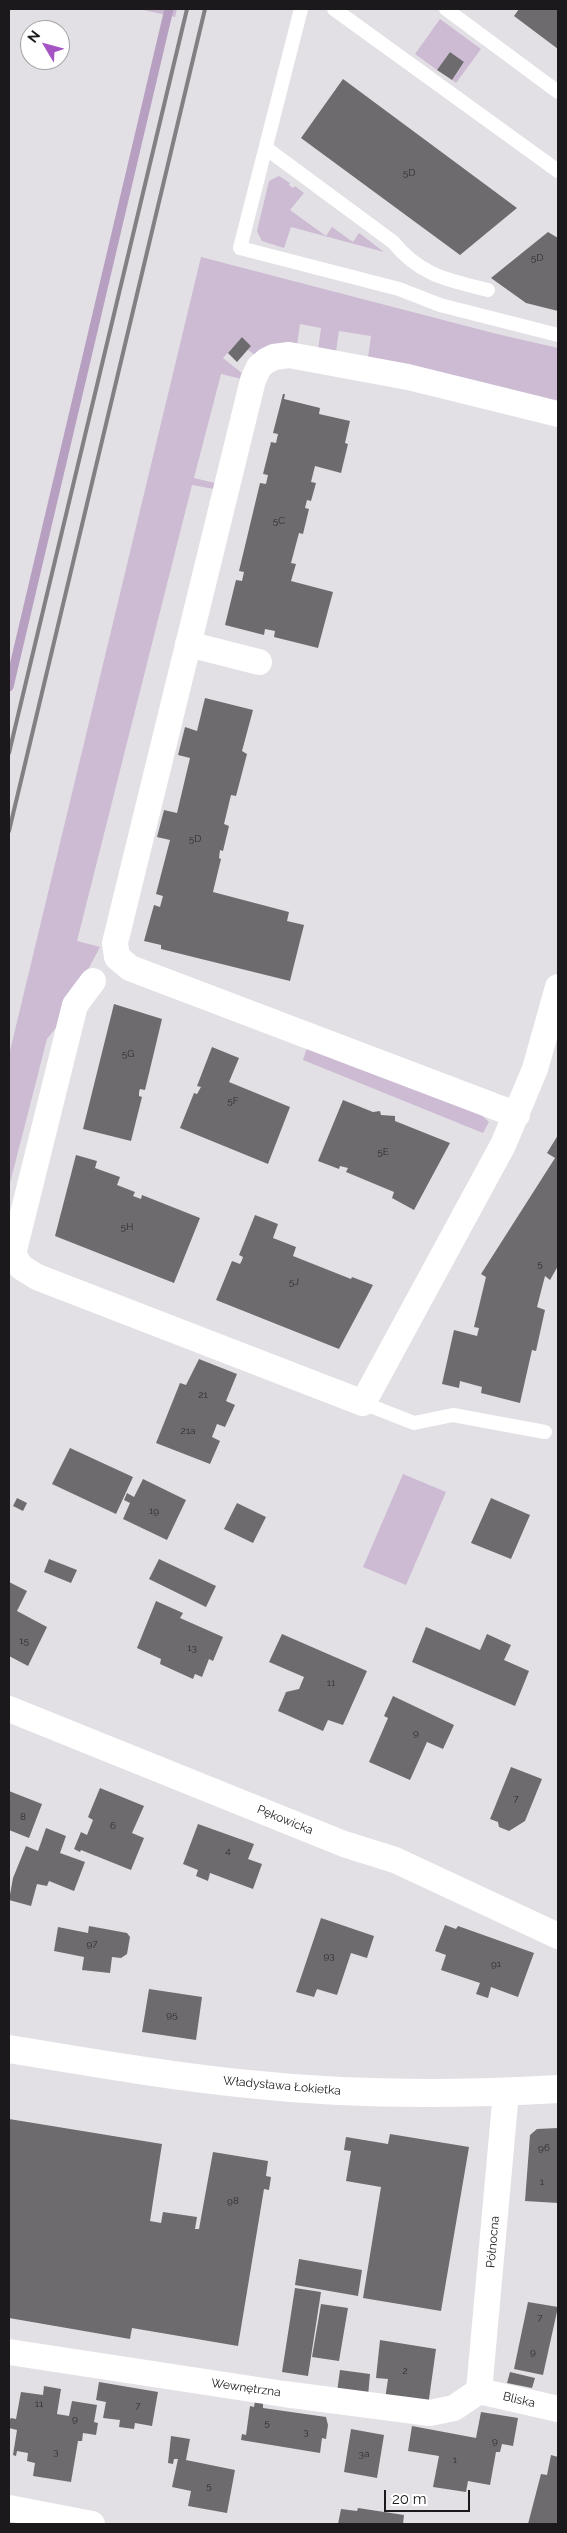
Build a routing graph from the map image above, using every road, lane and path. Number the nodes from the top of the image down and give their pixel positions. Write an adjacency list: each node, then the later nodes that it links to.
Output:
1 (301, 9): 5 (lane)
2 (334, 9): 6 (lane)
3 (446, 9): 4 (lane)
4 (558, 92)
5 (267, 149): 7 (lane); 8 (lane)
6 (558, 172)
7 (488, 290)
8 (558, 336)
9 (558, 414): 10 (street)
10 (188, 644): 11 (street); 14 (street)
11 (258, 662)
12 (93, 981): 15 (street)
13 (558, 987): 14 (street)
14 (517, 1115): 15 (street)
15 (363, 1403): 16 (lane)
16 (545, 1432)
17 (9, 1709): 18 (street, Pękowicka)
18 (558, 1936)
19 (9, 2049): 21 (street, Władysława Łokietka)
20 (558, 2089): 21 (street, Władysława Łokietka)
21 (506, 2092): 23 (street, Północna)
22 (9, 2352): 23 (street, Wewnętrzna)
23 (479, 2391): 24 (street, Bliska)
24 (558, 2409)
25 (9, 2508): 26 (street)
26 (92, 2524)

